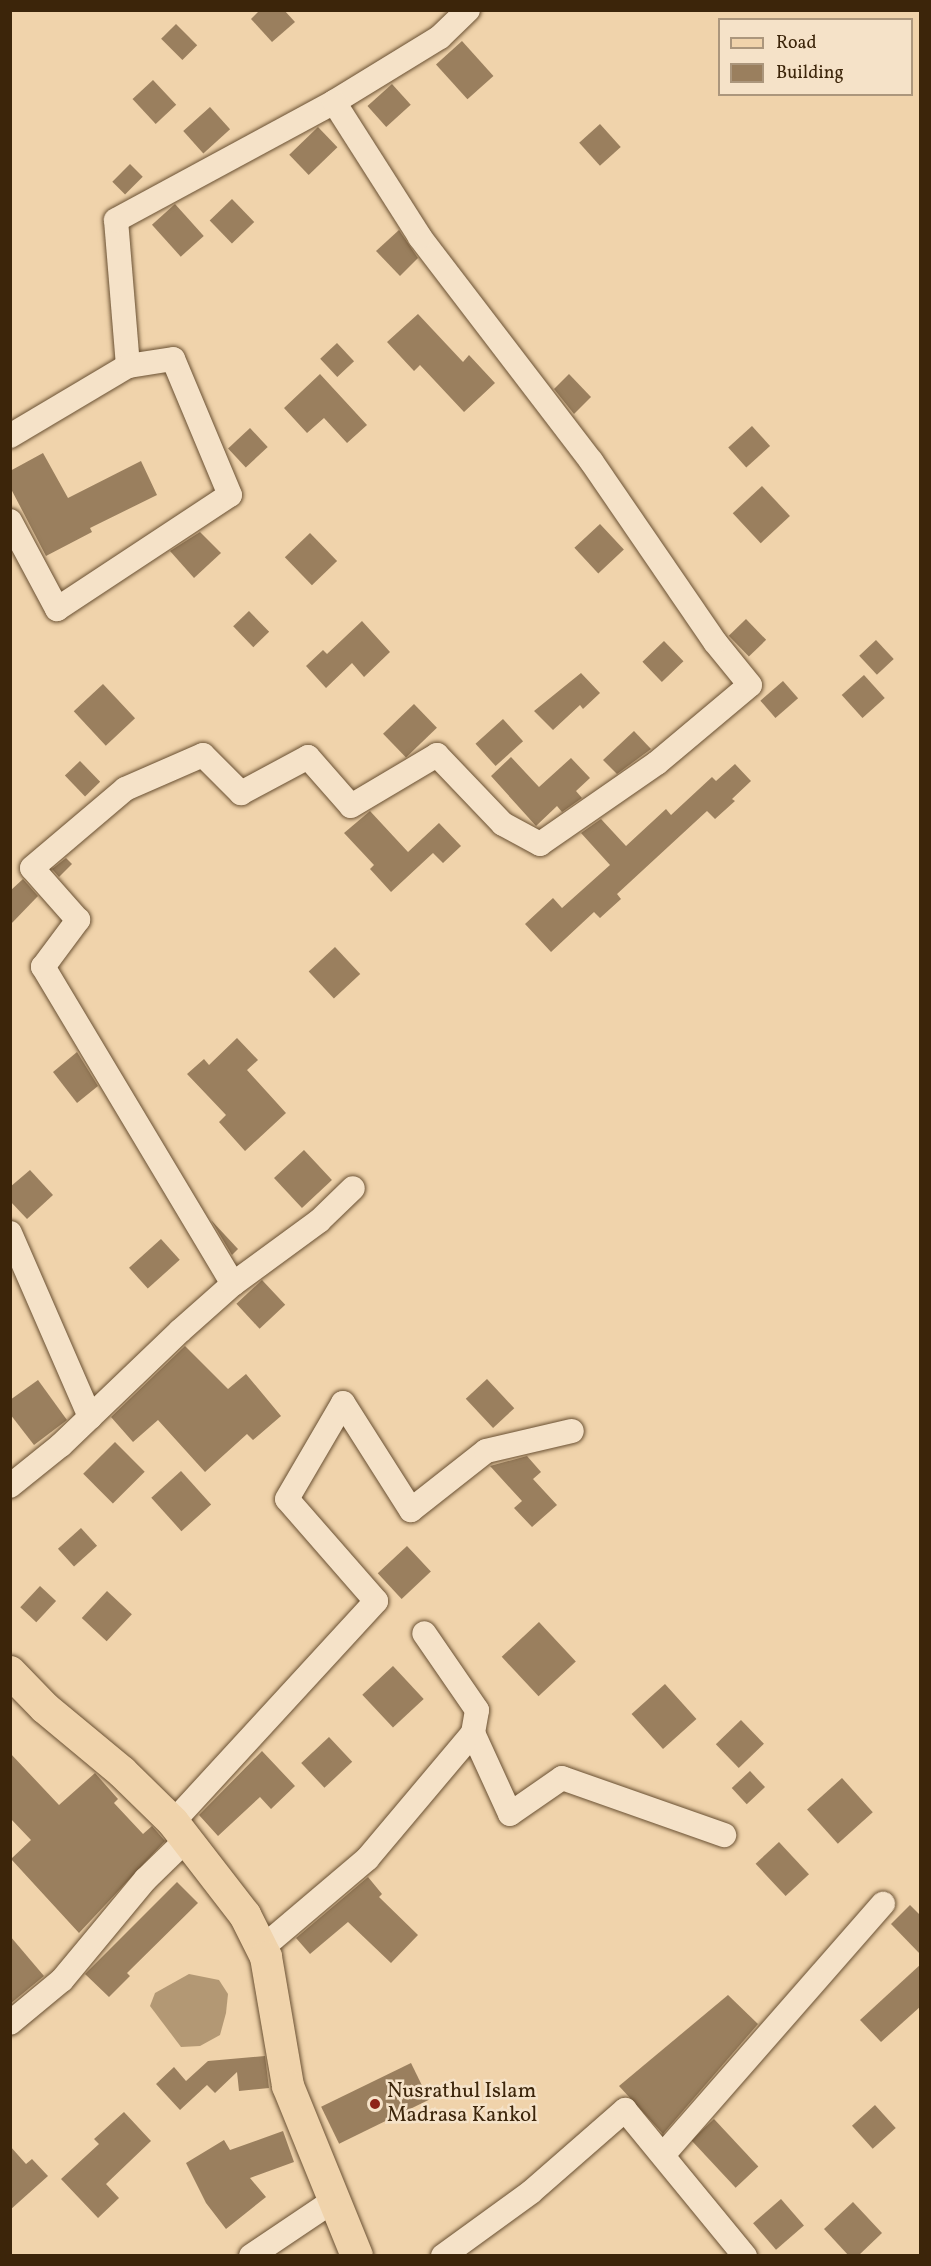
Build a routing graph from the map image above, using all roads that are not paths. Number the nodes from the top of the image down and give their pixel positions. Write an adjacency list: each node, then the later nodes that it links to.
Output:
1 (468, 10): 2 (street)
2 (334, 102): 3 (street); 8 (street)
3 (128, 366): 4 (street); 5 (street)
4 (10, 436)
5 (10, 521)
6 (353, 1188): 8 (street)
7 (10, 1233): 9 (street)
8 (233, 1284): 9 (street)
9 (90, 1417): 11 (street)
10 (572, 1431): 15 (street)
11 (10, 1486)
12 (424, 1633): 14 (street)
13 (10, 1672): 15 (main road)
14 (473, 1733): 16 (street); 18 (street)
15 (180, 1831): 18 (main road); 19 (street)
16 (724, 1835)
17 (883, 1904): 20 (street)
18 (262, 1948): 21 (main road)
19 (10, 2023)
20 (663, 2156): 24 (street); 25 (street)
21 (333, 2201): 22 (street); 23 (main road)
22 (251, 2256)
23 (357, 2256)
24 (443, 2256)
25 (746, 2256)

